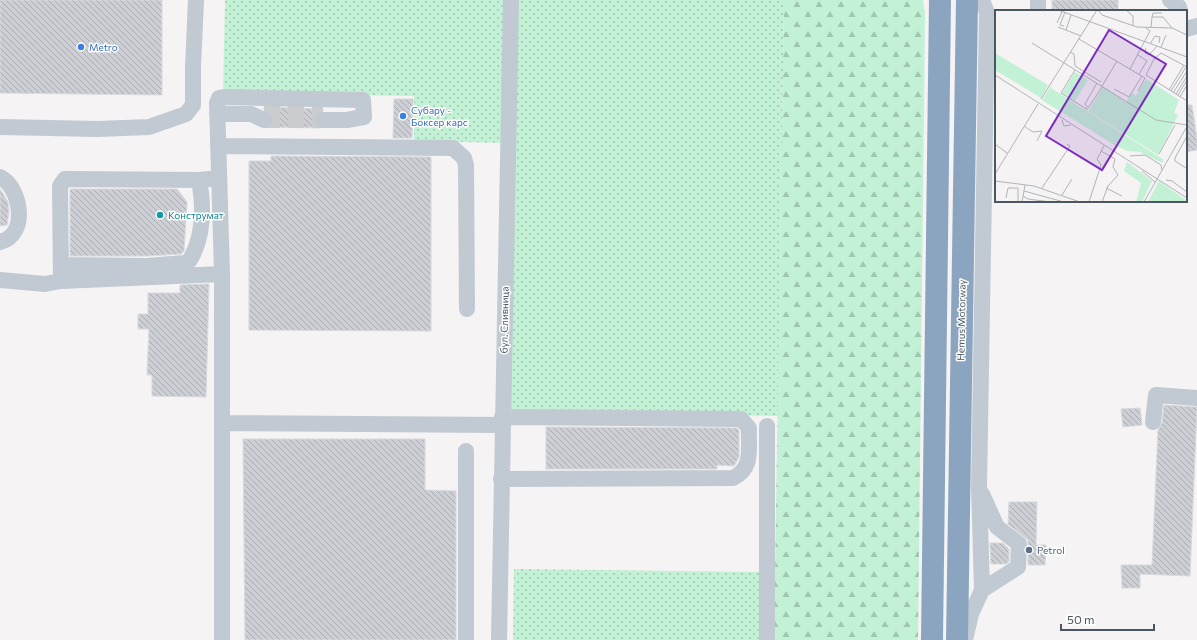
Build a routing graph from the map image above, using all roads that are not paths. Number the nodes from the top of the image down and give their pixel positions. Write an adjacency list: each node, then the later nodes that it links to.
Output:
1 (196, 0): 14 (street)
2 (511, 0): 26 (street, бул. Сливница)
3 (940, 0): 38 (highway)
4 (967, 0): 39 (highway, Hemus Motorway)
5 (982, 0): 10 (street)
6 (1170, 0): 7 (street)
7 (1180, 10)
8 (1197, 26): 9 (street)
9 (1187, 28)
10 (991, 111): 32 (street)
11 (217, 114): 12 (street); 13 (street); 15 (street)
12 (260, 114)
13 (323, 114)
14 (0, 127)
15 (218, 146): 17 (street); 24 (street)
16 (0, 178): 19 (street)
17 (219, 178): 18 (street); 21 (street)
18 (198, 180): 20 (street); 20 (street)
19 (0, 242)
20 (62, 265): 23 (street)
21 (222, 274): 23 (street); 28 (street)
22 (0, 280): 23 (street)
23 (61, 281)
24 (466, 309)
25 (1197, 398): 27 (street)
26 (502, 421): 28 (street); 31 (street, бул. Сливница); 31 (street)
27 (1153, 422)
28 (222, 423): 34 (street)
29 (767, 426): 37 (street)
30 (466, 451): 35 (street)
31 (501, 479): 36 (street, бул. Сливница)
32 (979, 486): 33 (street); 33 (street)
33 (982, 590): 40 (street)
34 (222, 640)
35 (466, 640)
36 (499, 640)
37 (766, 640)
38 (932, 640)
39 (957, 640)
40 (965, 640)

